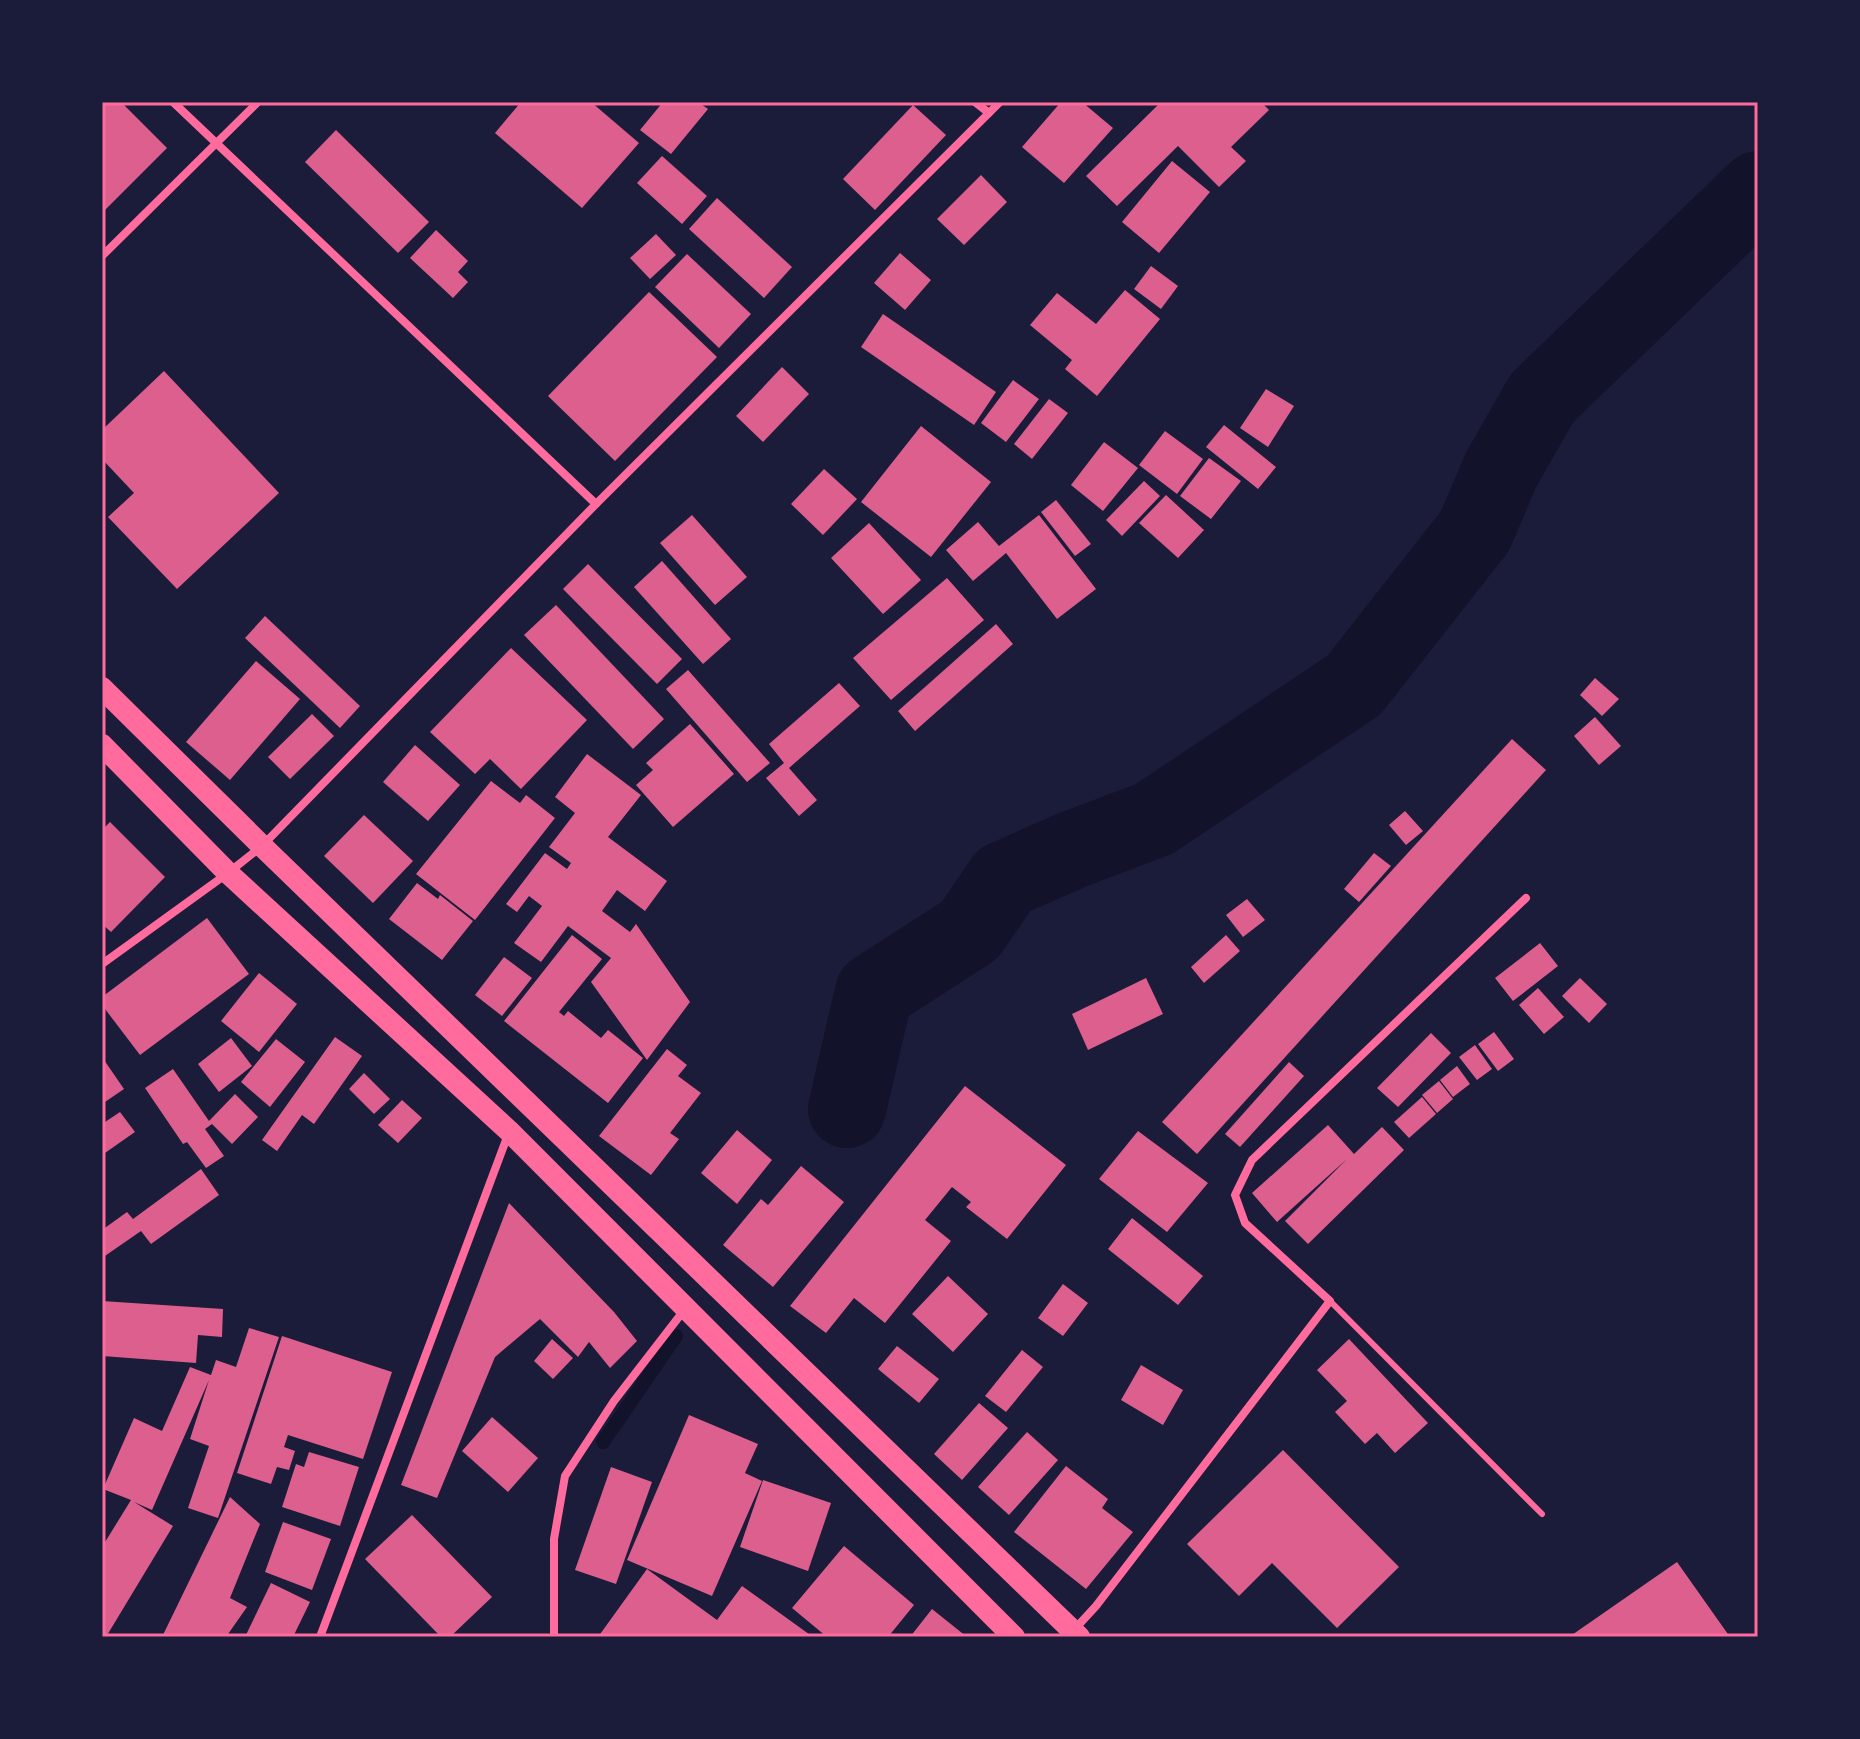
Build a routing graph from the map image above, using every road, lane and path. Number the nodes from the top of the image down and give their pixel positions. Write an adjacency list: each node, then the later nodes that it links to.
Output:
1 (173, 102): 6 (street)
2 (258, 102): 6 (street)
3 (975, 102): 5 (street)
4 (1000, 102): 5 (street)
5 (989, 113): 8 (street)
6 (216, 144): 7 (street); 8 (street)
7 (102, 256)
8 (596, 504): 11 (street)
9 (102, 688): 11 (highway)
10 (102, 745): 12 (highway)
11 (262, 846): 12 (street); 19 (highway)
12 (228, 873): 14 (street); 15 (highway)
13 (1526, 898): 16 (street)
14 (102, 964)
15 (509, 1131): 17 (highway); 20 (street)
16 (1330, 1301): 18 (lane); 19 (street)
17 (686, 1308): 21 (street); 22 (highway)
18 (1542, 1514)
19 (1073, 1635)
20 (320, 1637)
21 (554, 1637)
22 (1014, 1637)

